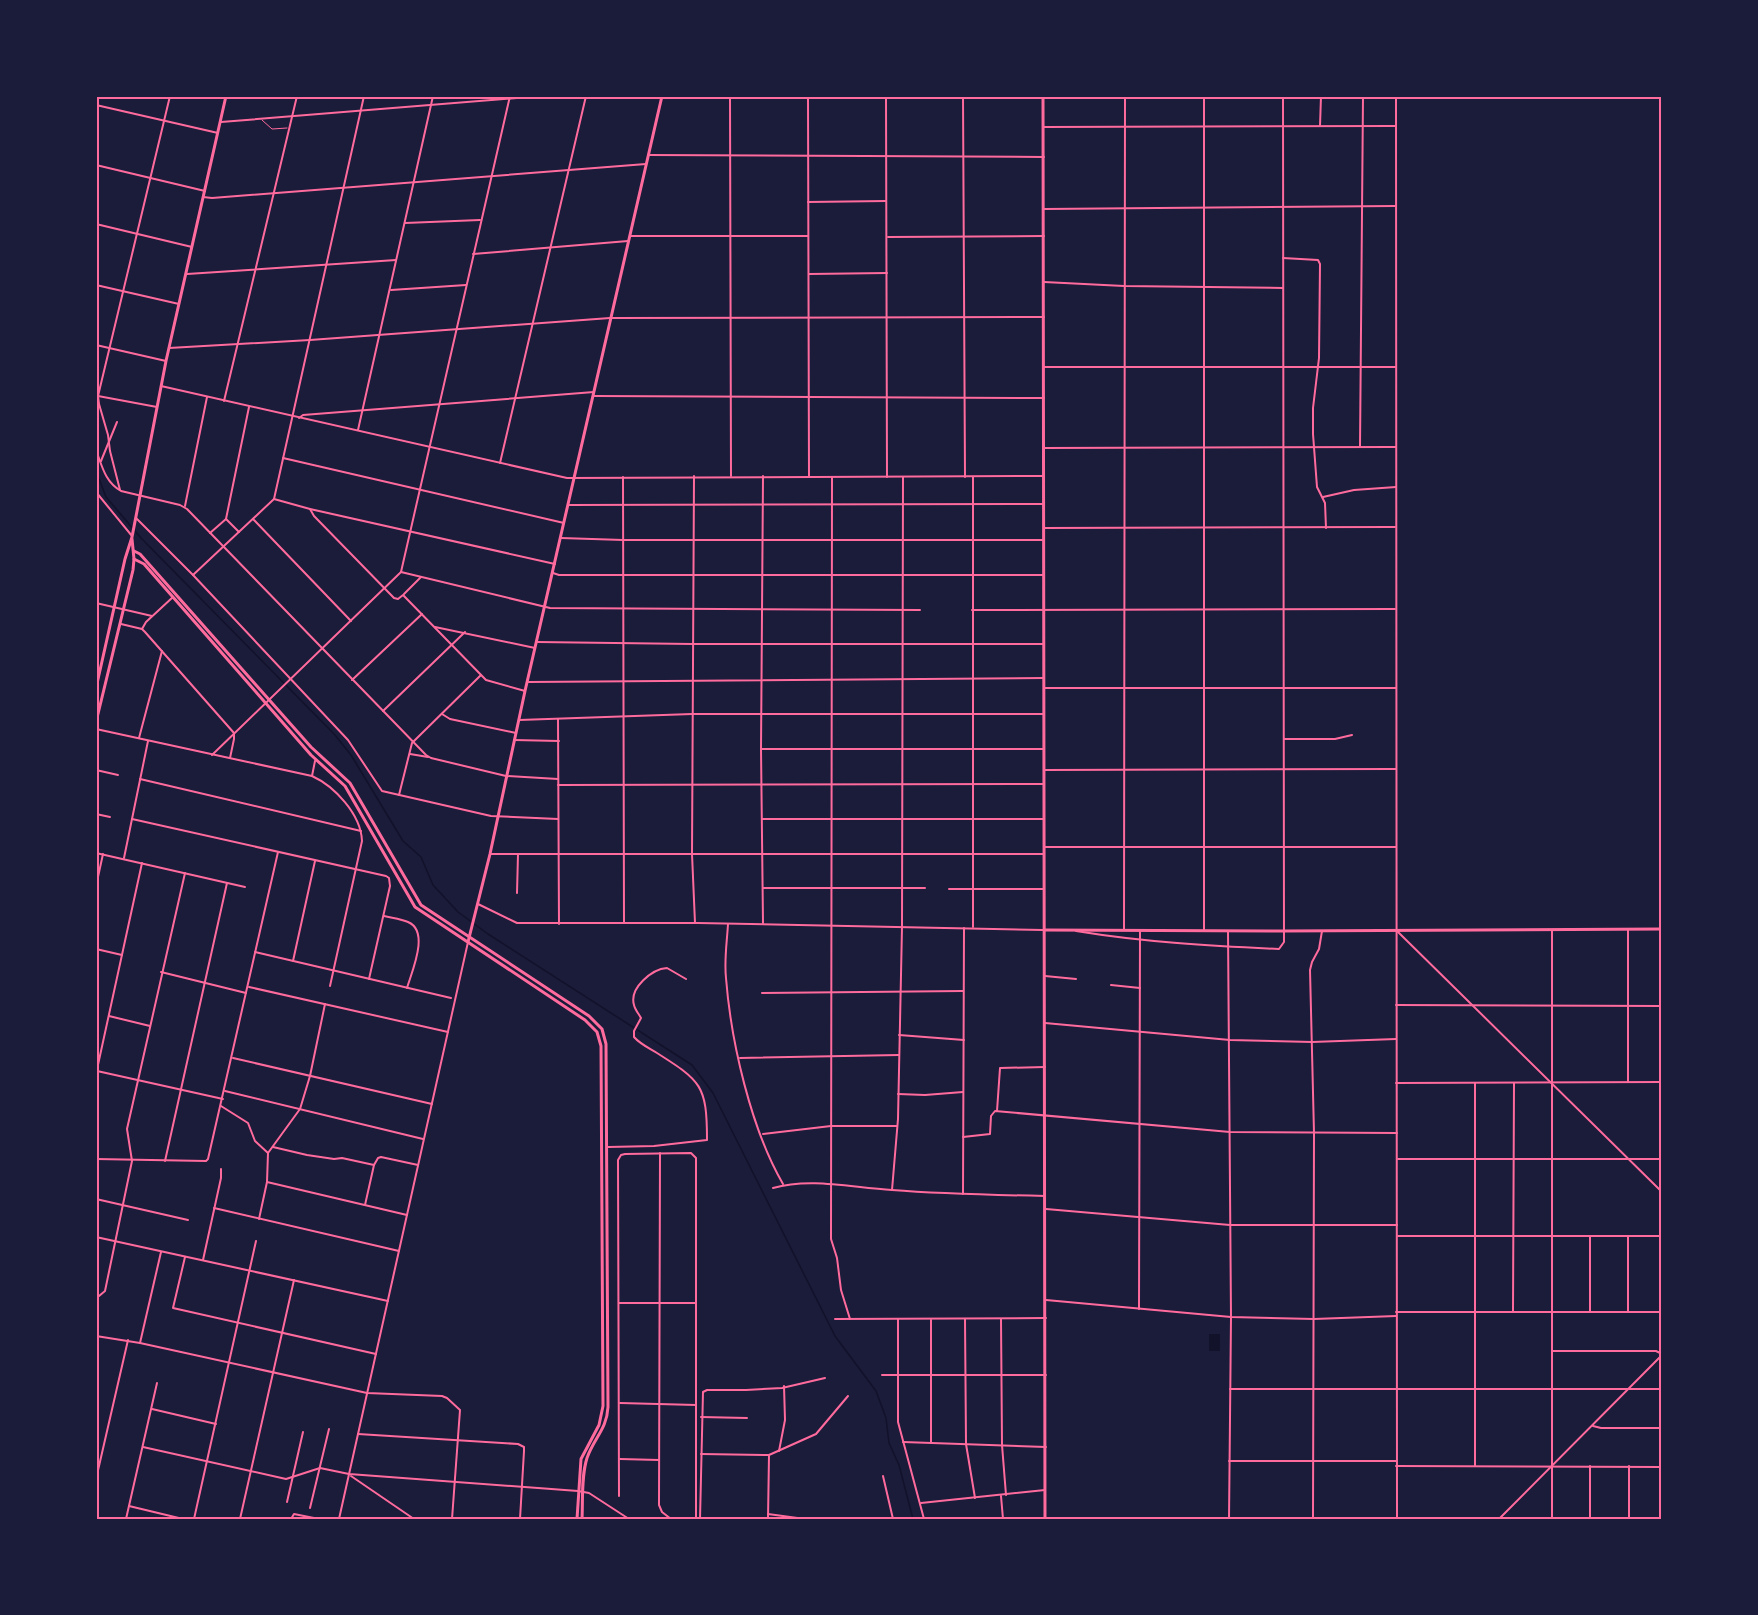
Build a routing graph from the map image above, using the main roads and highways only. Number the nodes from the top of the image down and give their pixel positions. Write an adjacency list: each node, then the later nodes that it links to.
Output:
1 (226, 96): 4 (main road)
2 (662, 96): 11 (main road)
3 (1043, 96): 10 (main road)
4 (132, 537): 5 (main road); 7 (main road)
5 (134, 551): 6 (main road); 11 (main road)
6 (134, 559): 8 (main road); 12 (main road)
7 (96, 688)
8 (96, 723)
9 (1662, 928): 10 (main road)
10 (1044, 930): 15 (main road)
11 (469, 936): 12 (main road); 14 (main road)
12 (468, 942): 13 (main road)
13 (577, 1519)
14 (582, 1519)
15 (1045, 1519)

